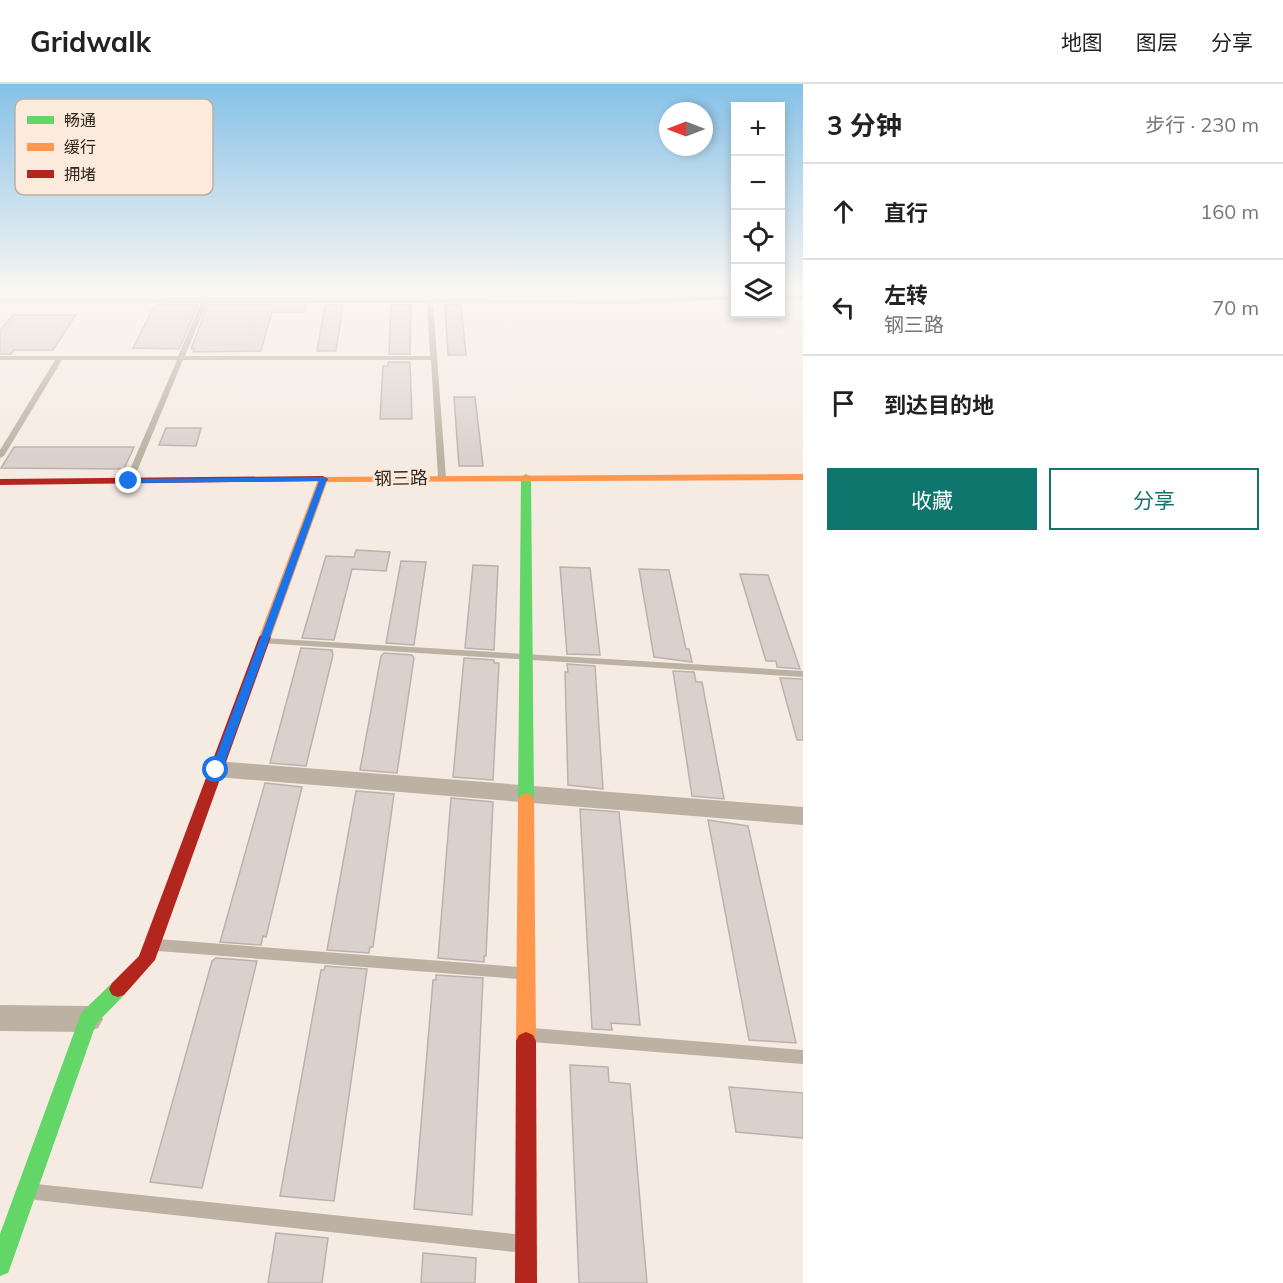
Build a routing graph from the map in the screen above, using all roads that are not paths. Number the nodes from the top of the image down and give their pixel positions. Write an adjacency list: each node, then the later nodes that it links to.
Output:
1 (186, 347): 6 (lane)
2 (433, 347): 3 (lane)
3 (434, 357): 6 (lane); 10 (lane)
4 (0, 358): 5 (lane)
5 (60, 358): 6 (lane); 7 (lane)
6 (181, 358): 12 (lane)
7 (0, 456)
8 (526, 477): 9 (street, 钢三路); 10 (street, 钢三路); 15 (street)
9 (803, 477)
10 (442, 478): 11 (street, 钢三路)
11 (323, 479): 12 (street, 钢三路); 14 (street)
12 (129, 481): 13 (street, 钢三路)
13 (0, 482)
14 (263, 641): 15 (lane); 17 (street)
15 (526, 657): 16 (lane); 18 (street)
16 (803, 674)
17 (216, 770): 18 (street); 20 (street)
18 (526, 794): 19 (street); 21 (street)
19 (803, 816)
20 (152, 944): 21 (lane); 23 (street)
21 (526, 973): 24 (street)
22 (0, 1018): 23 (street)
23 (87, 1019): 26 (street)
24 (526, 1035): 25 (lane); 27 (street)
25 (803, 1058)
26 (26, 1191): 27 (lane); 28 (street)
27 (526, 1244): 29 (street)
28 (0, 1265)
29 (526, 1283)

